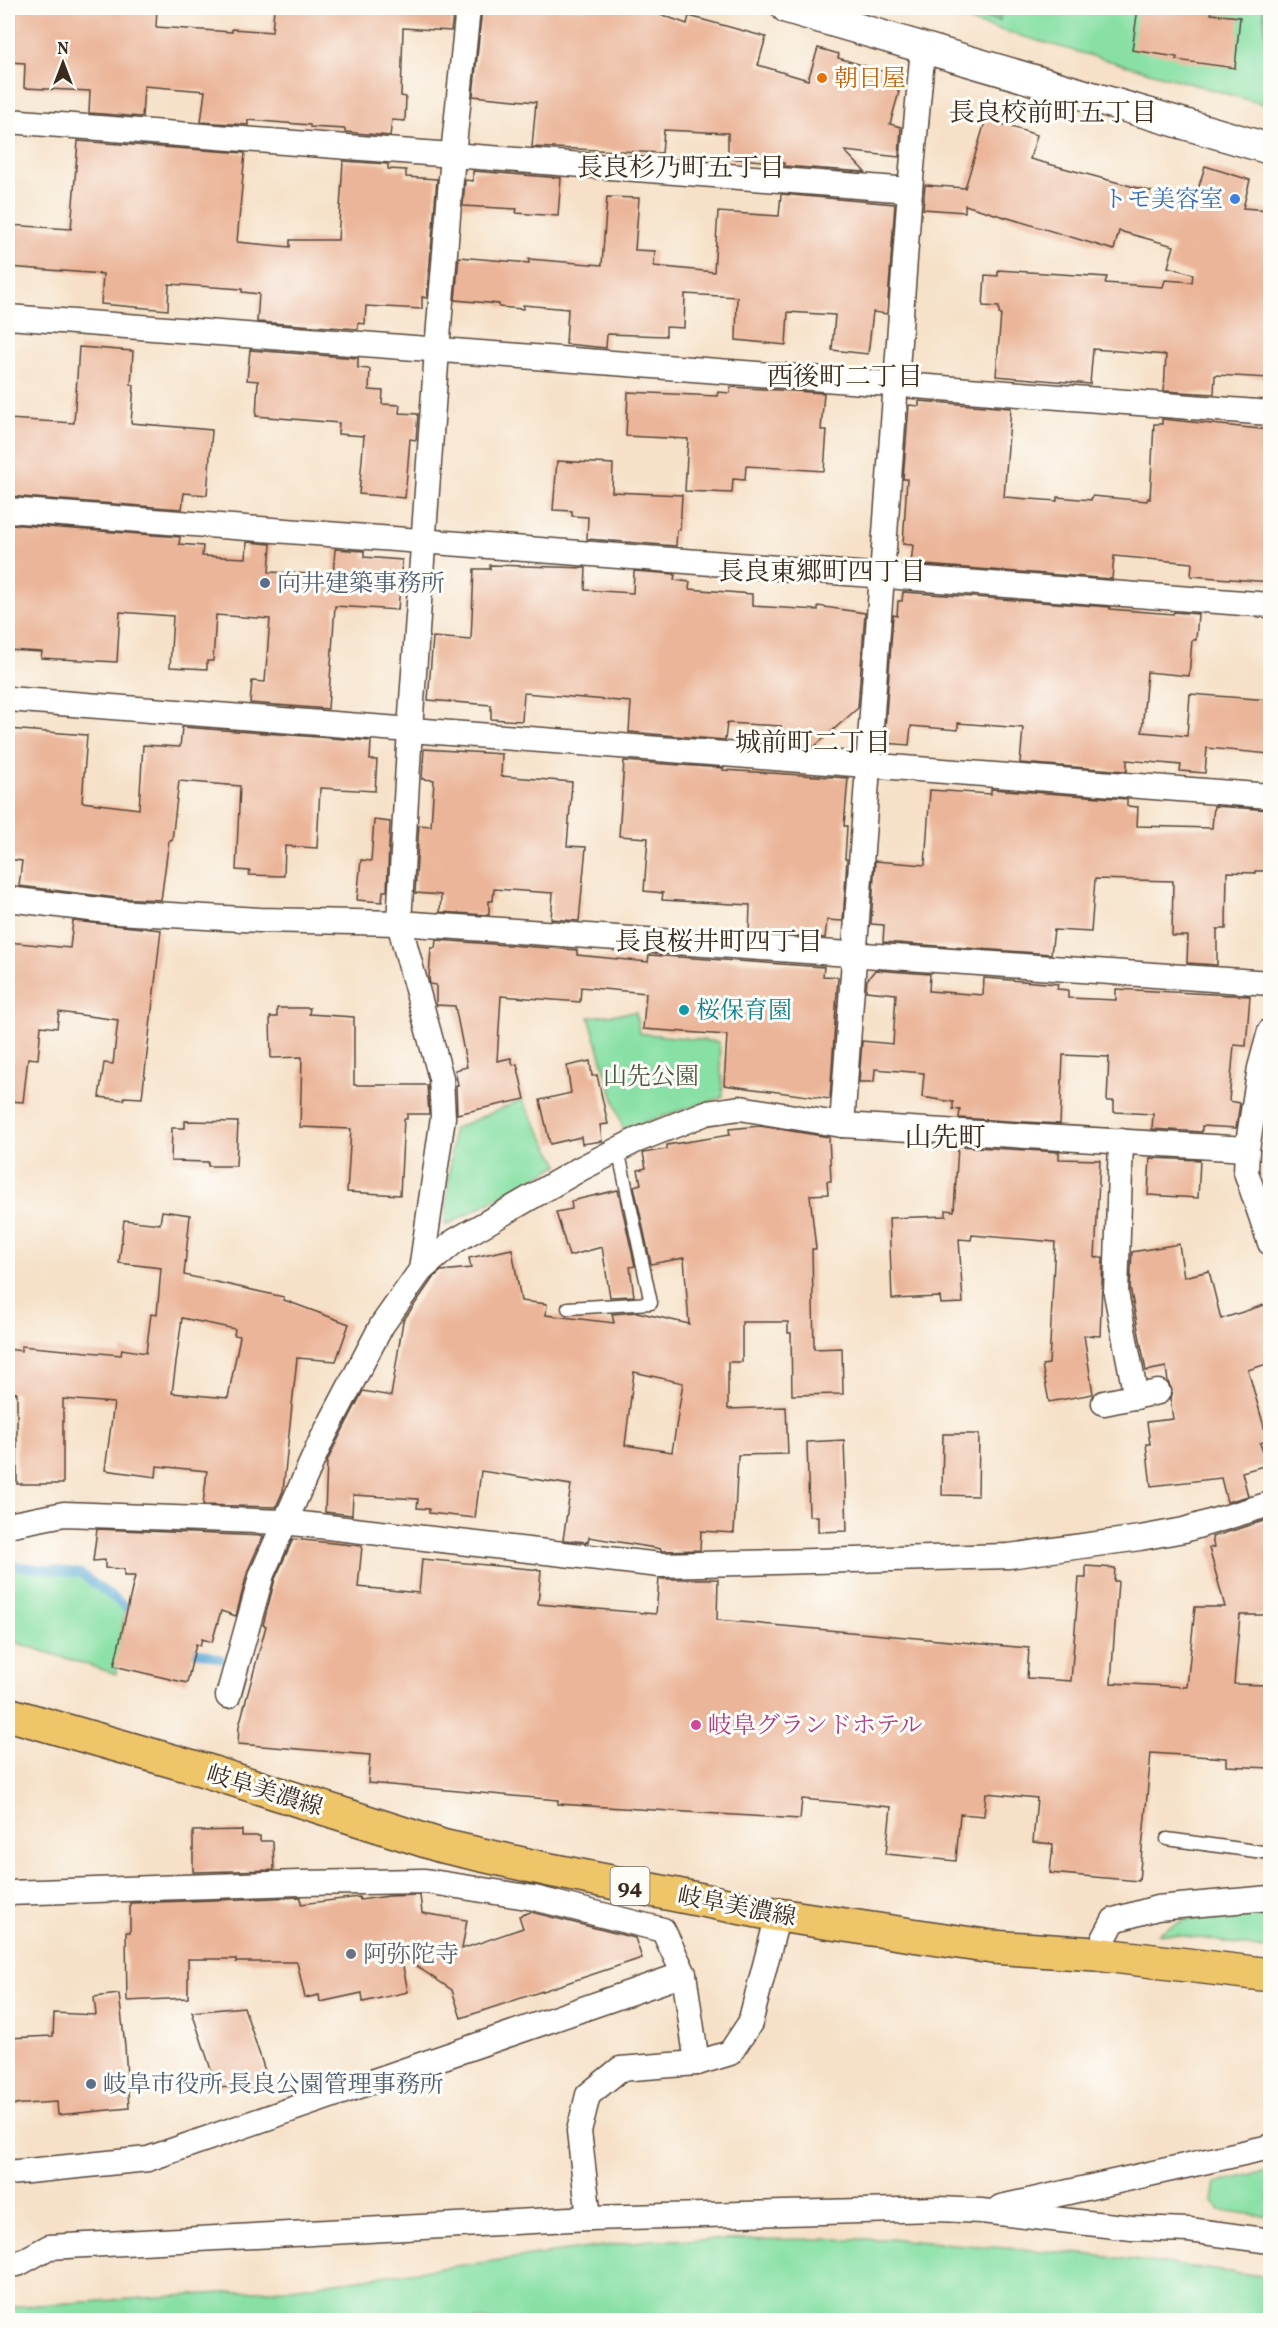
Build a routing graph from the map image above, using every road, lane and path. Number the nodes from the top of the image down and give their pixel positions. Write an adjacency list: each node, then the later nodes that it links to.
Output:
1 (468, 8): 6 (street)
2 (787, 8): 3 (street)
3 (922, 48): 5 (street); 7 (street)
4 (8, 122): 6 (street)
5 (1270, 149)
6 (453, 155): 7 (street); 9 (street)
7 (910, 190): 10 (street)
8 (8, 317): 9 (street)
9 (437, 350): 10 (street); 13 (street)
10 (897, 385): 11 (street); 14 (street)
11 (1270, 413)
12 (8, 510): 13 (street)
13 (423, 541): 14 (street); 17 (street)
14 (882, 577): 15 (street); 18 (street)
15 (1270, 605)
16 (8, 699): 17 (street)
17 (410, 729): 18 (street); 21 (street)
18 (868, 765): 19 (street); 22 (street)
19 (1270, 796)
20 (8, 899): 21 (street)
21 (399, 922): 22 (street); 30 (street)
22 (855, 954): 23 (street); 25 (street)
23 (1270, 983)
24 (1270, 1030): 28 (street)
25 (842, 1125): 26 (street); 27 (street)
26 (1121, 1141): 28 (street); 32 (street)
27 (618, 1149): 30 (street); 31 (lane)
28 (1247, 1149): 29 (street)
29 (1270, 1244)
30 (421, 1270): 34 (street)
31 (568, 1308)
32 (1104, 1403)
33 (1270, 1504): 34 (street)
34 (284, 1522): 35 (street); 36 (street)
35 (8, 1525)
36 (228, 1696)
37 (8, 1714): 42 (main road, 岐阜美濃線 / 94)
38 (1167, 1839): 39 (lane)
39 (1270, 1853)
40 (8, 1893): 44 (street)
41 (1270, 1898): 43 (street)
42 (778, 1915): 43 (main road, 岐阜美濃線 / 94); 46 (street)
43 (1096, 1954): 45 (main road, 岐阜美濃線 / 94)
44 (684, 1974): 46 (street); 48 (street)
45 (1270, 1975)
46 (697, 2063): 50 (street)
47 (1270, 2147): 49 (street)
48 (8, 2174)
49 (981, 2211): 50 (street); 51 (street)
50 (590, 2218): 52 (street)
51 (1270, 2241)
52 (8, 2264)

